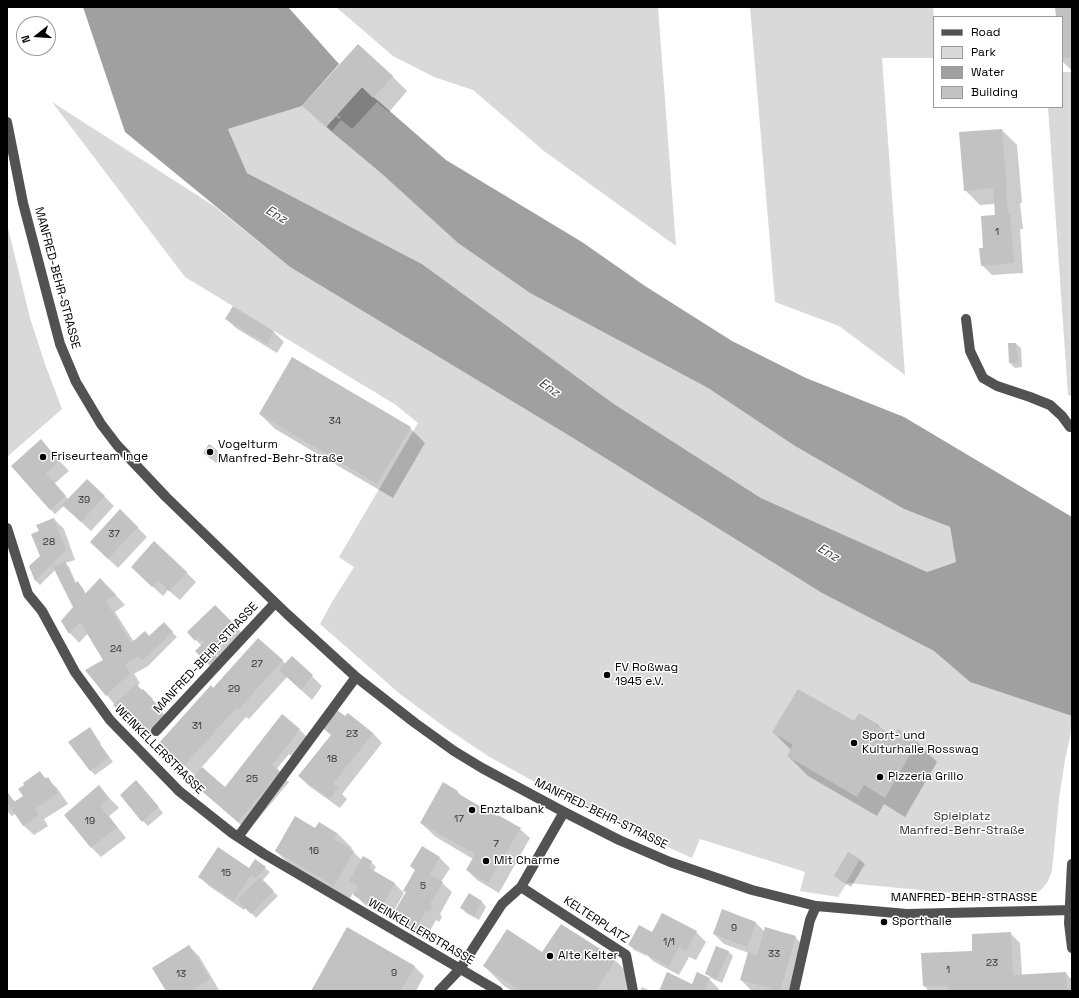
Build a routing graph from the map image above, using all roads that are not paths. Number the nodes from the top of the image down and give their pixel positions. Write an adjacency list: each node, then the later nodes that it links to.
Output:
1 (7, 122): 5 (street, MANFRED-BEHR-STRASSE)
2 (966, 319): 3 (street)
3 (1072, 427)
4 (7, 528): 9 (street, WEINKELLERSTRASSE)
5 (276, 603): 6 (street, MANFRED-BEHR-STRASSE); 7 (street, MANFRED-BEHR-STRASSE)
6 (356, 677): 8 (street, MANFRED-BEHR-STRASSE); 9 (street)
7 (156, 730)
8 (564, 812): 11 (street); 12 (street, MANFRED-BEHR-STRASSE)
9 (238, 837): 15 (street, WEINKELLERSTRASSE)
10 (1072, 864): 13 (street)
11 (521, 887): 15 (street); 18 (street, KELTERPLATZ)
12 (816, 906): 13 (street, MANFRED-BEHR-STRASSE); 19 (street)
13 (1071, 910): 14 (street)
14 (1072, 948)
15 (460, 969): 16 (street); 17 (street, WEINKELLERSTRASSE)
16 (439, 991)
17 (498, 991)
18 (633, 991)
19 (794, 991)

